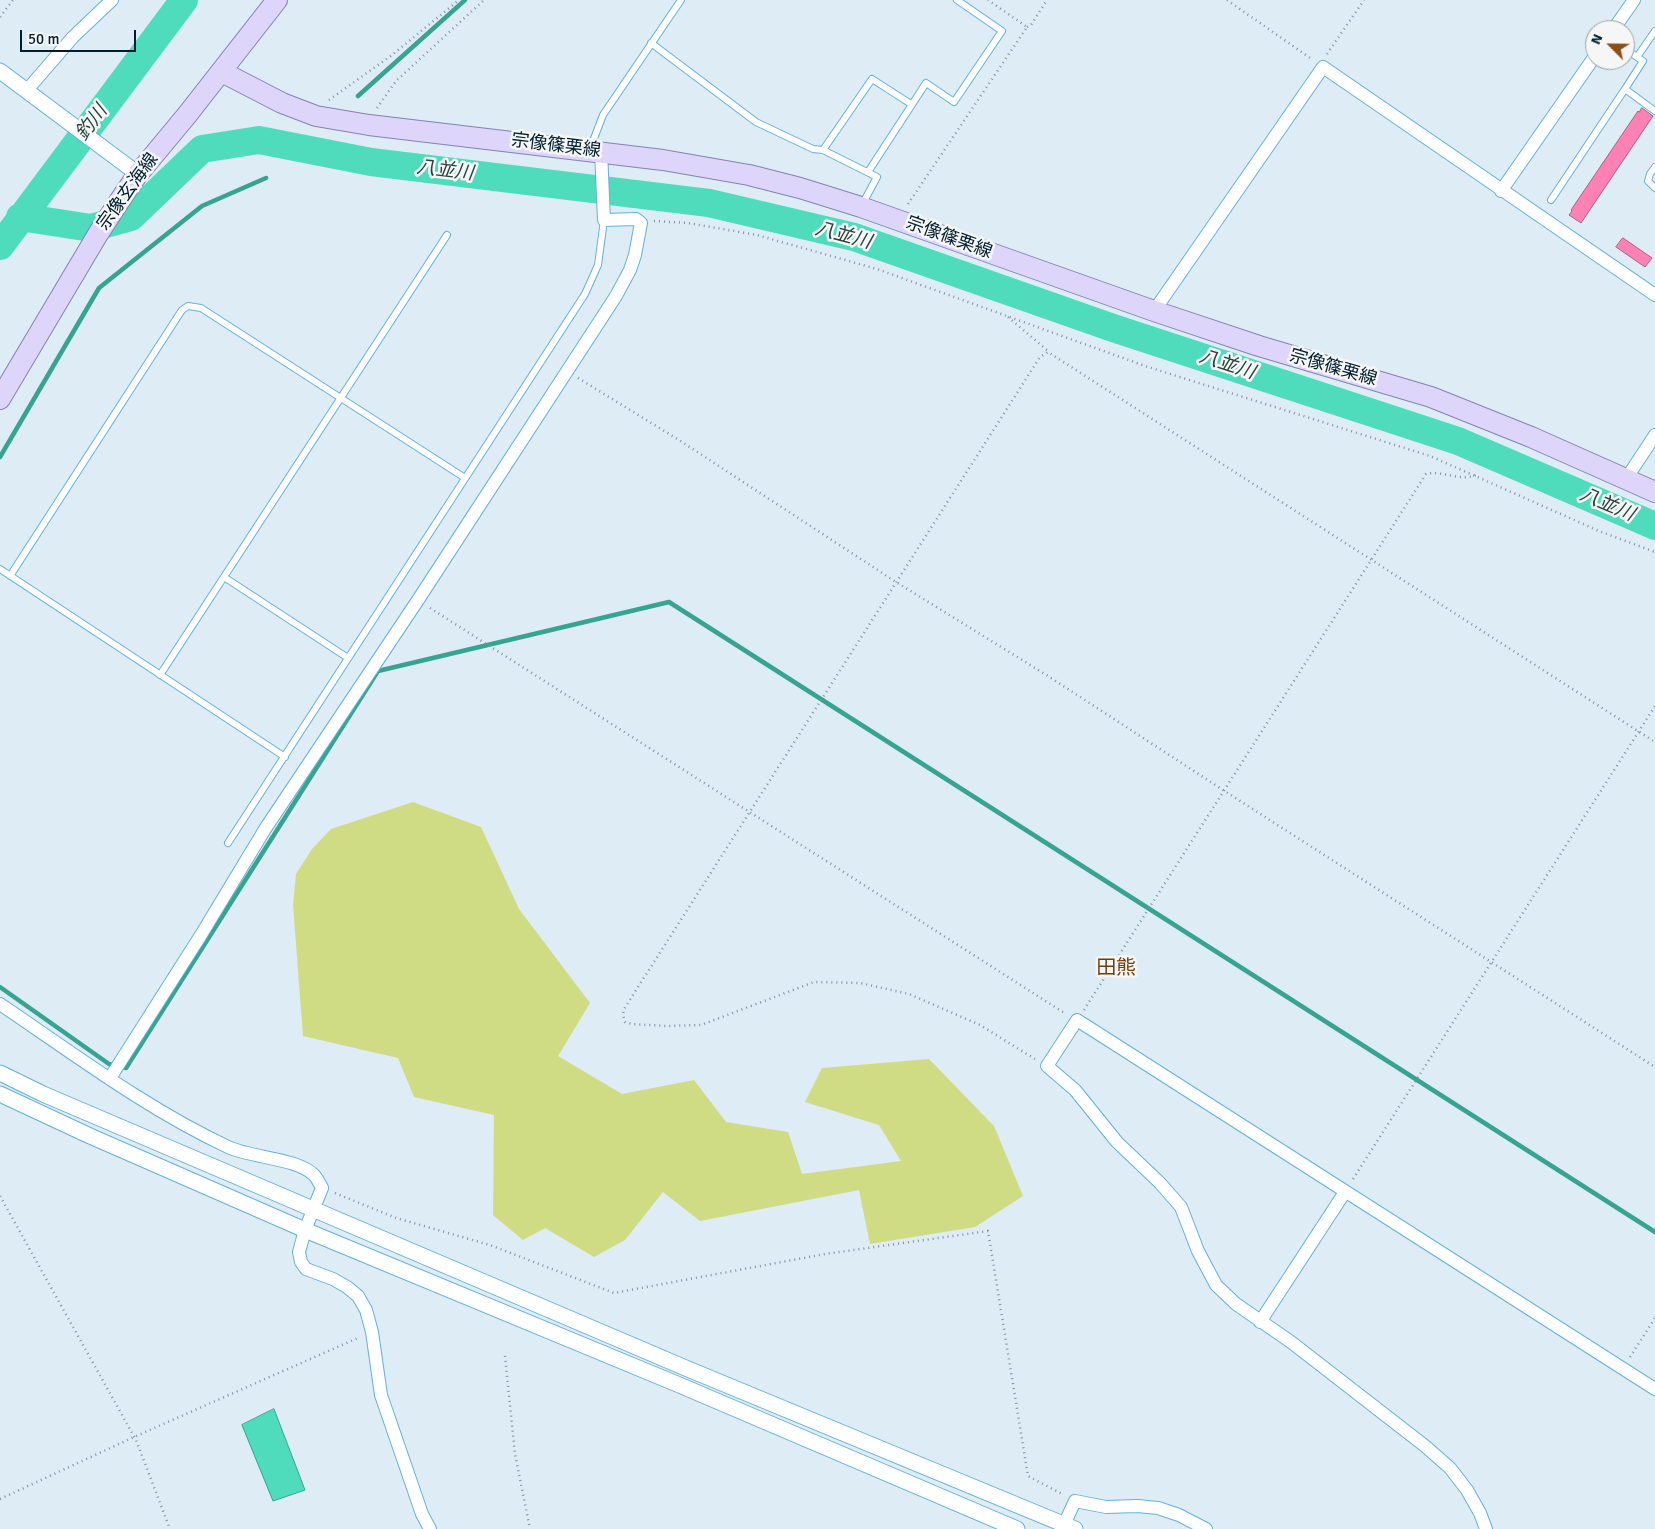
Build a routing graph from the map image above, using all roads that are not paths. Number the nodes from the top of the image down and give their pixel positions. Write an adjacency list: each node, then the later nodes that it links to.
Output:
1 (112, 0): 14 (street)
2 (277, 0): 12 (main road, 宗像玄海線)
3 (681, 0): 8 (lane)
4 (957, 0): 15 (lane)
5 (1634, 0): 6 (street)
6 (1620, 20)
7 (1655, 31): 9 (lane)
8 (651, 43): 17 (lane); 18 (lane)
9 (1637, 57): 13 (lane)
10 (1585, 70): 23 (street)
11 (0, 71): 14 (street)
12 (222, 72): 18 (main road, 宗像篠栗線); 20 (main road, 宗像玄海線)
13 (1625, 89): 16 (lane); 24 (lane)
14 (29, 92): 20 (street)
15 (912, 104): 17 (lane); 21 (lane)
16 (1655, 111)
17 (823, 150): 21 (lane)
18 (597, 155): 25 (main road, 宗像篠栗線); 26 (street)
19 (1655, 167): 22 (lane)
20 (133, 170): 31 (main road, 宗像玄海線)
21 (868, 172): 25 (lane)
22 (1655, 188)
23 (1501, 191): 28 (street); 29 (street)
24 (1550, 200)
25 (861, 207): 29 (main road, 宗像篠栗線)
26 (603, 214): 33 (lane); 45 (street)
27 (447, 235): 30 (lane)
28 (1655, 295)
29 (1154, 312): 34 (main road, 宗像篠栗線)
30 (341, 398): 33 (lane); 37 (lane); 38 (lane)
31 (0, 399)
32 (1655, 435): 34 (street)
33 (465, 478): 39 (lane)
34 (1626, 479): 35 (main road, 宗像篠栗線)
35 (1655, 492)
36 (0, 570): 37 (lane)
37 (10, 576): 40 (lane)
38 (224, 577): 39 (lane); 40 (lane)
39 (348, 658): 41 (lane)
40 (160, 675): 41 (lane)
41 (285, 757): 42 (lane)
42 (228, 843)
43 (0, 1004): 45 (street)
44 (0, 1073): 48 (street)
45 (110, 1078): 48 (street)
46 (0, 1094): 49 (street)
47 (1345, 1192): 50 (street); 50 (street); 51 (street)
48 (314, 1208): 49 (street); 52 (street)
49 (305, 1230): 53 (street); 54 (street)
50 (1260, 1322): 56 (street)
51 (1655, 1389)
52 (1067, 1527): 55 (street)
53 (430, 1529)
54 (1017, 1529)
55 (1206, 1529)
56 (1486, 1529)

